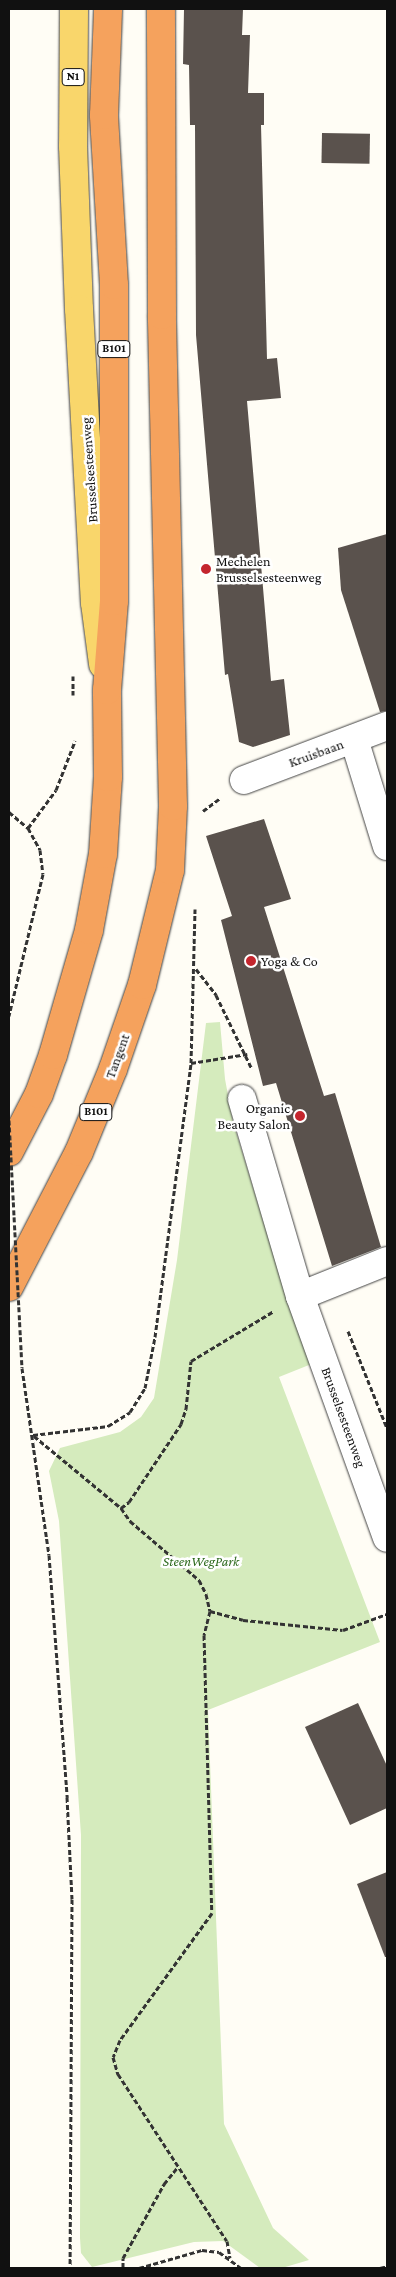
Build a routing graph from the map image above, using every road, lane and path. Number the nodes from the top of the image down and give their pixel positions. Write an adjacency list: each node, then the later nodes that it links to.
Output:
1 (74, 9): 4 (main road, Brusselsesteenweg / N1)
2 (108, 9): 5 (highway, B101)
3 (161, 9): 19 (highway, Tangent / B101)
4 (74, 146): 5 (main road, Brusselsesteenweg / B101)
5 (107, 690): 17 (highway, Brusselsesteenweg / B101)
6 (387, 726): 7 (street, Kruisbaan)
7 (354, 739): 8 (street, Kruisbaan); 10 (street)
8 (244, 780)
9 (9, 812): 12 (path)
10 (387, 846)
11 (195, 968): 14 (path)
12 (9, 1016)
13 (247, 1054): 14 (path)
14 (191, 1063): 21 (path)
15 (242, 1099): 20 (street, Brusselsesteenweg)
16 (9, 1120): 21 (path, bridge)
17 (9, 1152)
18 (387, 1261): 20 (street)
19 (9, 1287)
20 (300, 1296): 22 (path); 23 (street, Brusselsesteenweg)
21 (33, 1435): 22 (path); 29 (path)
22 (121, 1508): 24 (path)
23 (387, 1538)
24 (210, 1611): 25 (path); 26 (path)
25 (387, 1614)
26 (178, 2167): 27 (path); 30 (path)
27 (230, 2258): 31 (path); 32 (path)
28 (387, 2266): 33 (path)
29 (70, 2268)
30 (123, 2268)
31 (139, 2268)
32 (241, 2268)
33 (380, 2268)

